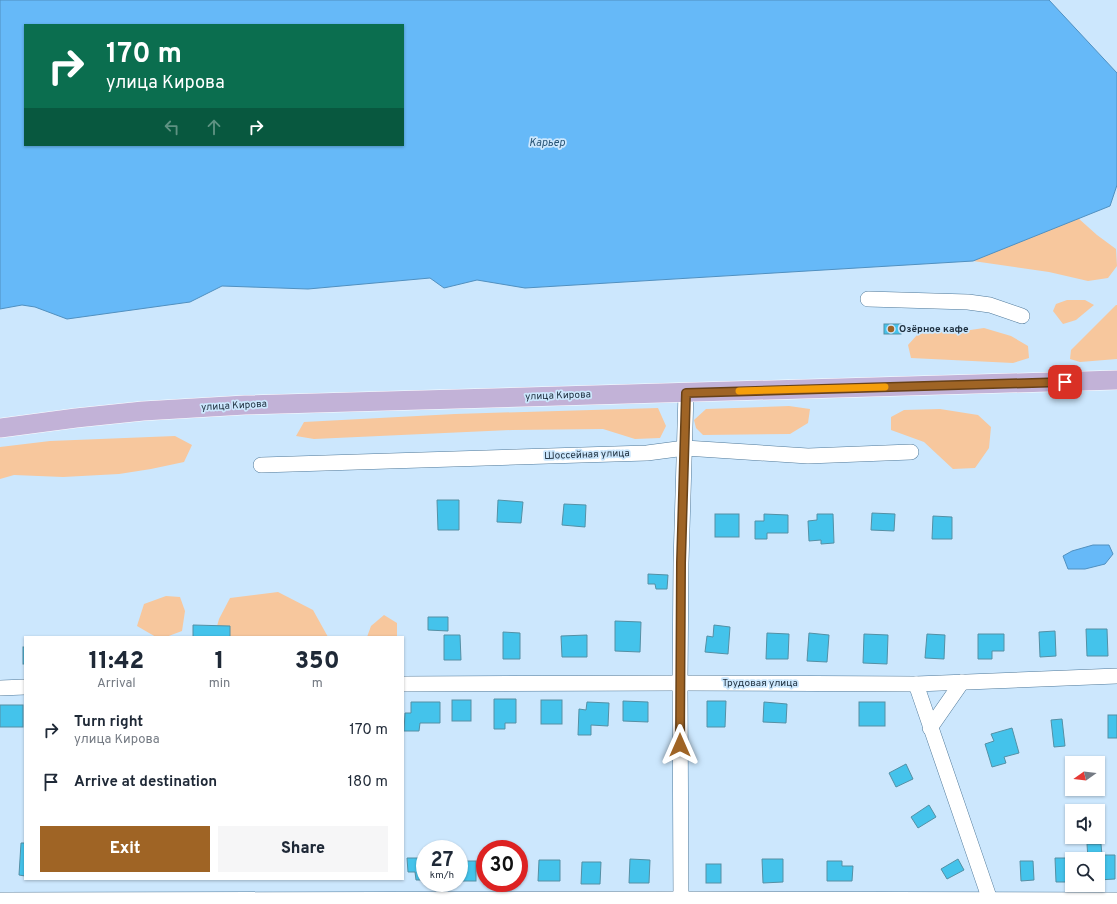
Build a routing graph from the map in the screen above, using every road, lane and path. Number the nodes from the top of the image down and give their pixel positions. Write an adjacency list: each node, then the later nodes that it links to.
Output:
1 (868, 299): 2 (street)
2 (1022, 316)
3 (1117, 380): 4 (main road, улица Кирова)
4 (686, 393): 5 (main road, улица Кирова); 6 (street)
5 (0, 428)
6 (685, 448): 7 (street, Шоссейная улица); 8 (street, Шоссейная улица); 11 (street)
7 (911, 452)
8 (261, 465)
9 (1117, 676): 10 (street, Трудовая улица)
10 (962, 682): 13 (street, Трудовая улица); 16 (street)
11 (680, 683): 12 (street, Трудовая улица); 13 (street, Трудовая улица); 20 (street)
12 (404, 684)
13 (916, 684): 16 (street)
14 (24, 687): 15 (street)
15 (0, 688)
16 (930, 728): 18 (street)
17 (0, 900): 20 (street)
18 (990, 900): 19 (street); 20 (street)
19 (1117, 900)
20 (681, 902)

